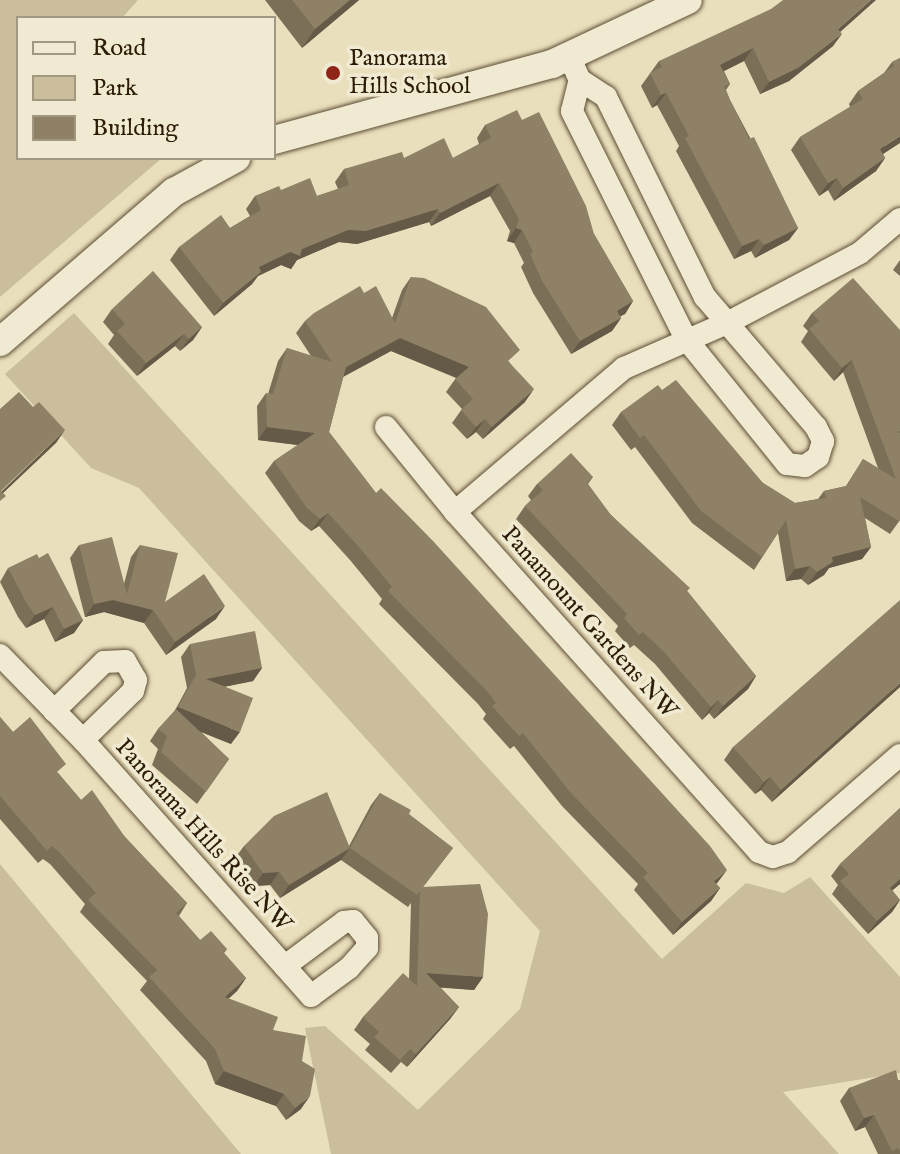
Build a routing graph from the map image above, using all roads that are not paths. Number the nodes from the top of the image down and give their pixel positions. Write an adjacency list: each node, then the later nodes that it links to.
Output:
1 (688, 0): 2 (street)
2 (575, 69): 3 (street); 6 (street); 7 (street)
3 (276, 140)
4 (232, 160): 8 (street)
5 (900, 219): 6 (street)
6 (729, 322): 7 (street); 7 (street)
7 (686, 339): 10 (street)
8 (0, 342)
9 (386, 427): 10 (street, Panamount Gardens NW)
10 (455, 512): 14 (street, Panamount Gardens NW)
11 (0, 655): 12 (street, Panorama Hills Rise NW)
12 (54, 711): 13 (street, Panorama Hills Rise NW); 13 (street, Panorama Hills Rise NW)
13 (83, 740): 15 (street, Panorama Hills Rise NW)
14 (900, 755)
15 (285, 966)

